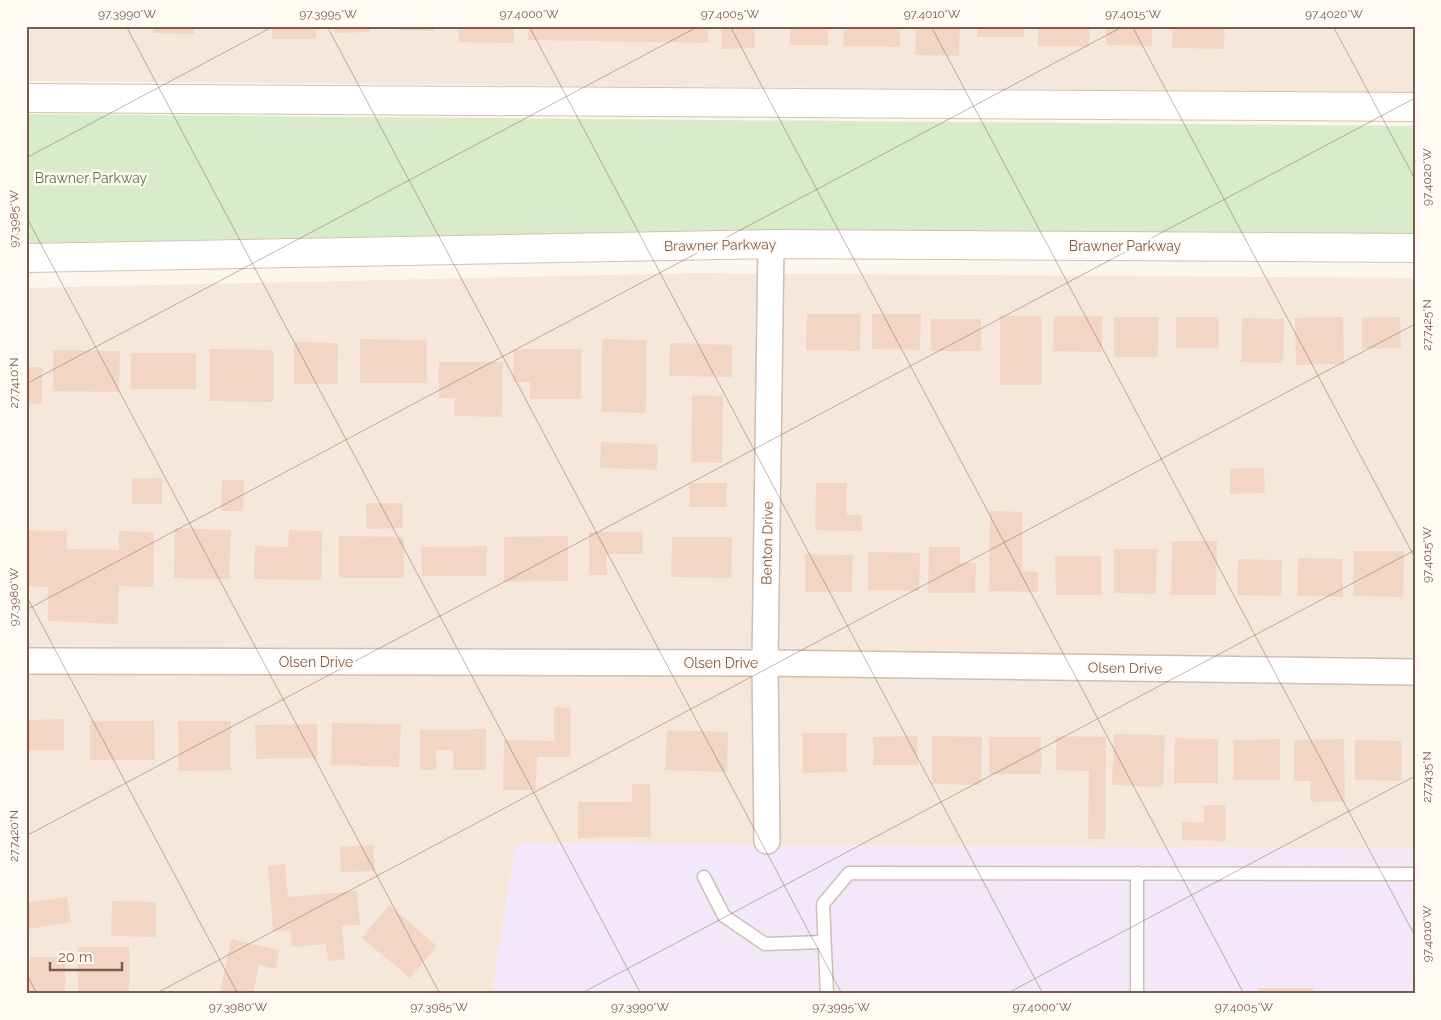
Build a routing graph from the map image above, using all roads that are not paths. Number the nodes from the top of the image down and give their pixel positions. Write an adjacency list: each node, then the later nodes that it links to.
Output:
1 (26, 98): 2 (street)
2 (1415, 108)
3 (771, 244): 4 (street, Brawner Parkway); 5 (street, Brawner Parkway); 7 (street, Benton Drive)
4 (1415, 248)
5 (26, 258)
6 (26, 661): 7 (street, Olsen Drive)
7 (765, 663): 8 (street, Olsen Drive); 9 (street, Benton Drive)
8 (1415, 672)
9 (767, 841)
10 (1137, 873): 11 (lane); 13 (lane); 15 (lane)
11 (1415, 874)
12 (704, 877): 13 (lane)
13 (823, 942): 14 (lane)
14 (827, 994)
15 (1138, 994)

